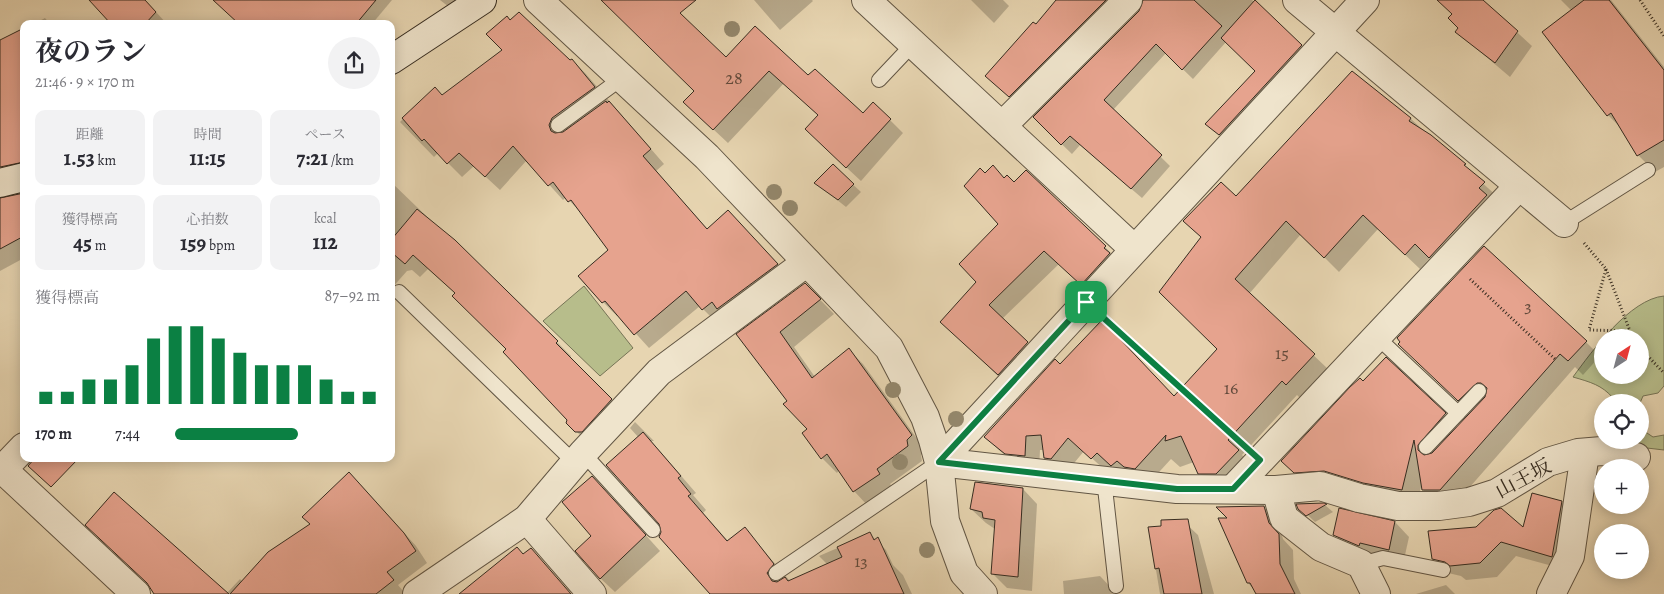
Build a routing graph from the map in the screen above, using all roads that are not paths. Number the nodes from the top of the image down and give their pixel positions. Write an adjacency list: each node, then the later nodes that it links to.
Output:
1 (482, 0): 9 (street)
2 (538, 0): 10 (street)
3 (866, 0): 8 (street)
4 (1128, 0): 13 (street)
5 (1297, 0): 7 (street)
6 (1365, 0): 7 (street)
7 (1336, 31): 17 (street); 19 (street)
8 (913, 44): 11 (lane); 13 (street)
9 (395, 57)
10 (622, 78): 12 (lane); 20 (street)
11 (879, 80)
12 (558, 125)
13 (1002, 126): 19 (street)
14 (1648, 170): 18 (lane)
15 (20, 178): 16 (street)
16 (0, 183)
17 (1518, 187): 18 (street); 22 (street)
18 (1564, 223)
19 (1134, 249): 30 (street)
20 (807, 262): 29 (street); 30 (street)
21 (400, 292): 29 (lane)
22 (1376, 336): 24 (lane); 33 (street)
23 (1479, 391): 24 (lane)
24 (1458, 413): 25 (lane)
25 (1426, 447)
26 (20, 450): 31 (street)
27 (1585, 452): 28 (street, 山王坂); 34 (street, 山王坂); 46 (street)
28 (1636, 457)
29 (579, 458): 35 (street); 36 (lane)
30 (939, 462): 32 (street, 山王坂); 39 (lane); 44 (street)
31 (1, 469): 41 (street)
32 (1104, 479): 33 (street, 山王坂); 40 (lane)
33 (1233, 489): 34 (street, 山王坂)
34 (1276, 490): 37 (street)
35 (527, 518): 42 (street); 43 (street)
36 (653, 530)
37 (1361, 564): 38 (lane); 45 (street)
38 (1443, 570)
39 (776, 573)
40 (1116, 586)
41 (136, 594)
42 (417, 594)
43 (592, 594)
44 (983, 594)
45 (1376, 594)
46 (1551, 594)

